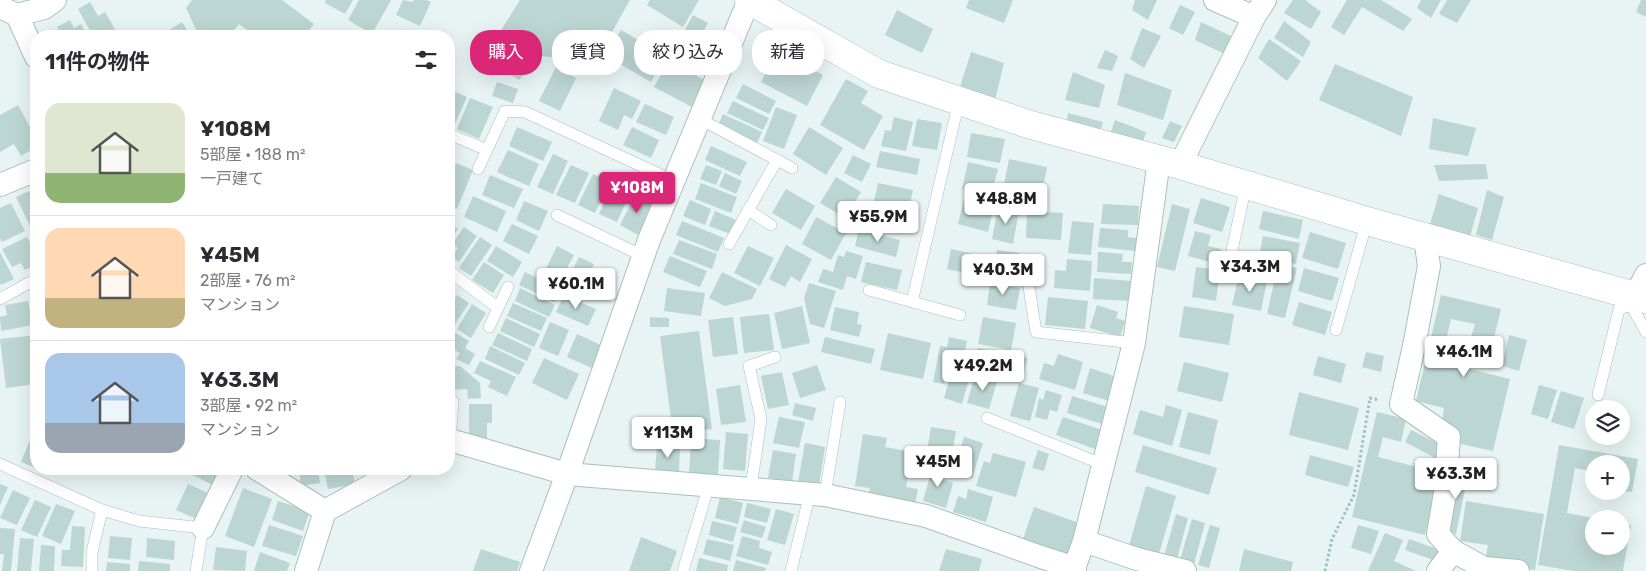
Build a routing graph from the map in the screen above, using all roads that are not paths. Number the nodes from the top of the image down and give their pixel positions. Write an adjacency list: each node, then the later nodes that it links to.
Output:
1 (56, 0): 5 (street)
2 (750, 0): 7 (street); 8 (street)
3 (1215, 0): 4 (street)
4 (1259, 9): 12 (street)
5 (8, 11): 6 (street)
6 (30, 47)
7 (959, 101): 12 (street); 34 (lane)
8 (700, 119): 11 (lane); 16 (street)
9 (455, 137): 10 (lane)
10 (487, 150): 14 (lane); 16 (lane)
11 (777, 160): 13 (lane); 19 (lane)
12 (1169, 163): 18 (street); 40 (street)
13 (792, 168)
14 (478, 170)
15 (30, 172): 17 (street)
16 (674, 181): 25 (street)
17 (0, 185)
18 (1246, 185): 21 (street); 26 (lane)
19 (748, 210): 22 (lane); 24 (lane)
20 (557, 215): 25 (lane)
21 (1367, 221): 23 (street); 38 (lane)
22 (771, 225)
23 (1425, 238): 32 (street); 59 (street)
24 (729, 244)
25 (644, 256): 48 (street)
26 (1230, 260)
27 (1026, 268): 40 (lane)
28 (455, 276): 35 (lane)
29 (30, 282): 33 (lane)
30 (508, 286): 35 (lane)
31 (869, 290): 34 (lane)
32 (1639, 294): 39 (lane); 42 (lane)
33 (0, 299)
34 (912, 302): 36 (lane)
35 (498, 308): 37 (lane)
36 (960, 315)
37 (489, 327)
38 (1336, 330)
39 (1646, 332)
40 (1134, 343): 47 (street)
41 (775, 357): 53 (lane)
42 (1598, 395)
43 (840, 402): 54 (lane)
44 (987, 418): 47 (lane)
45 (455, 442): 48 (street)
46 (0, 464): 55 (lane)
47 (1102, 464): 58 (street)
48 (567, 474): 52 (street); 64 (street)
49 (229, 475): 57 (street)
50 (379, 475): 56 (street)
51 (282, 477): 56 (street)
52 (710, 485): 53 (street); 65 (lane)
53 (751, 488): 54 (street)
54 (818, 494): 60 (street); 66 (lane)
55 (102, 510): 57 (lane); 61 (lane)
56 (325, 511): 63 (street)
57 (203, 528): 62 (lane)
58 (1084, 542): 60 (street); 67 (street)
59 (1453, 552): 68 (street); 69 (street)
60 (1074, 569)
61 (92, 571)
62 (196, 571)
63 (306, 571)
64 (531, 571)
65 (684, 571)
66 (791, 571)
67 (1185, 571)
68 (1438, 571)
69 (1518, 571)

